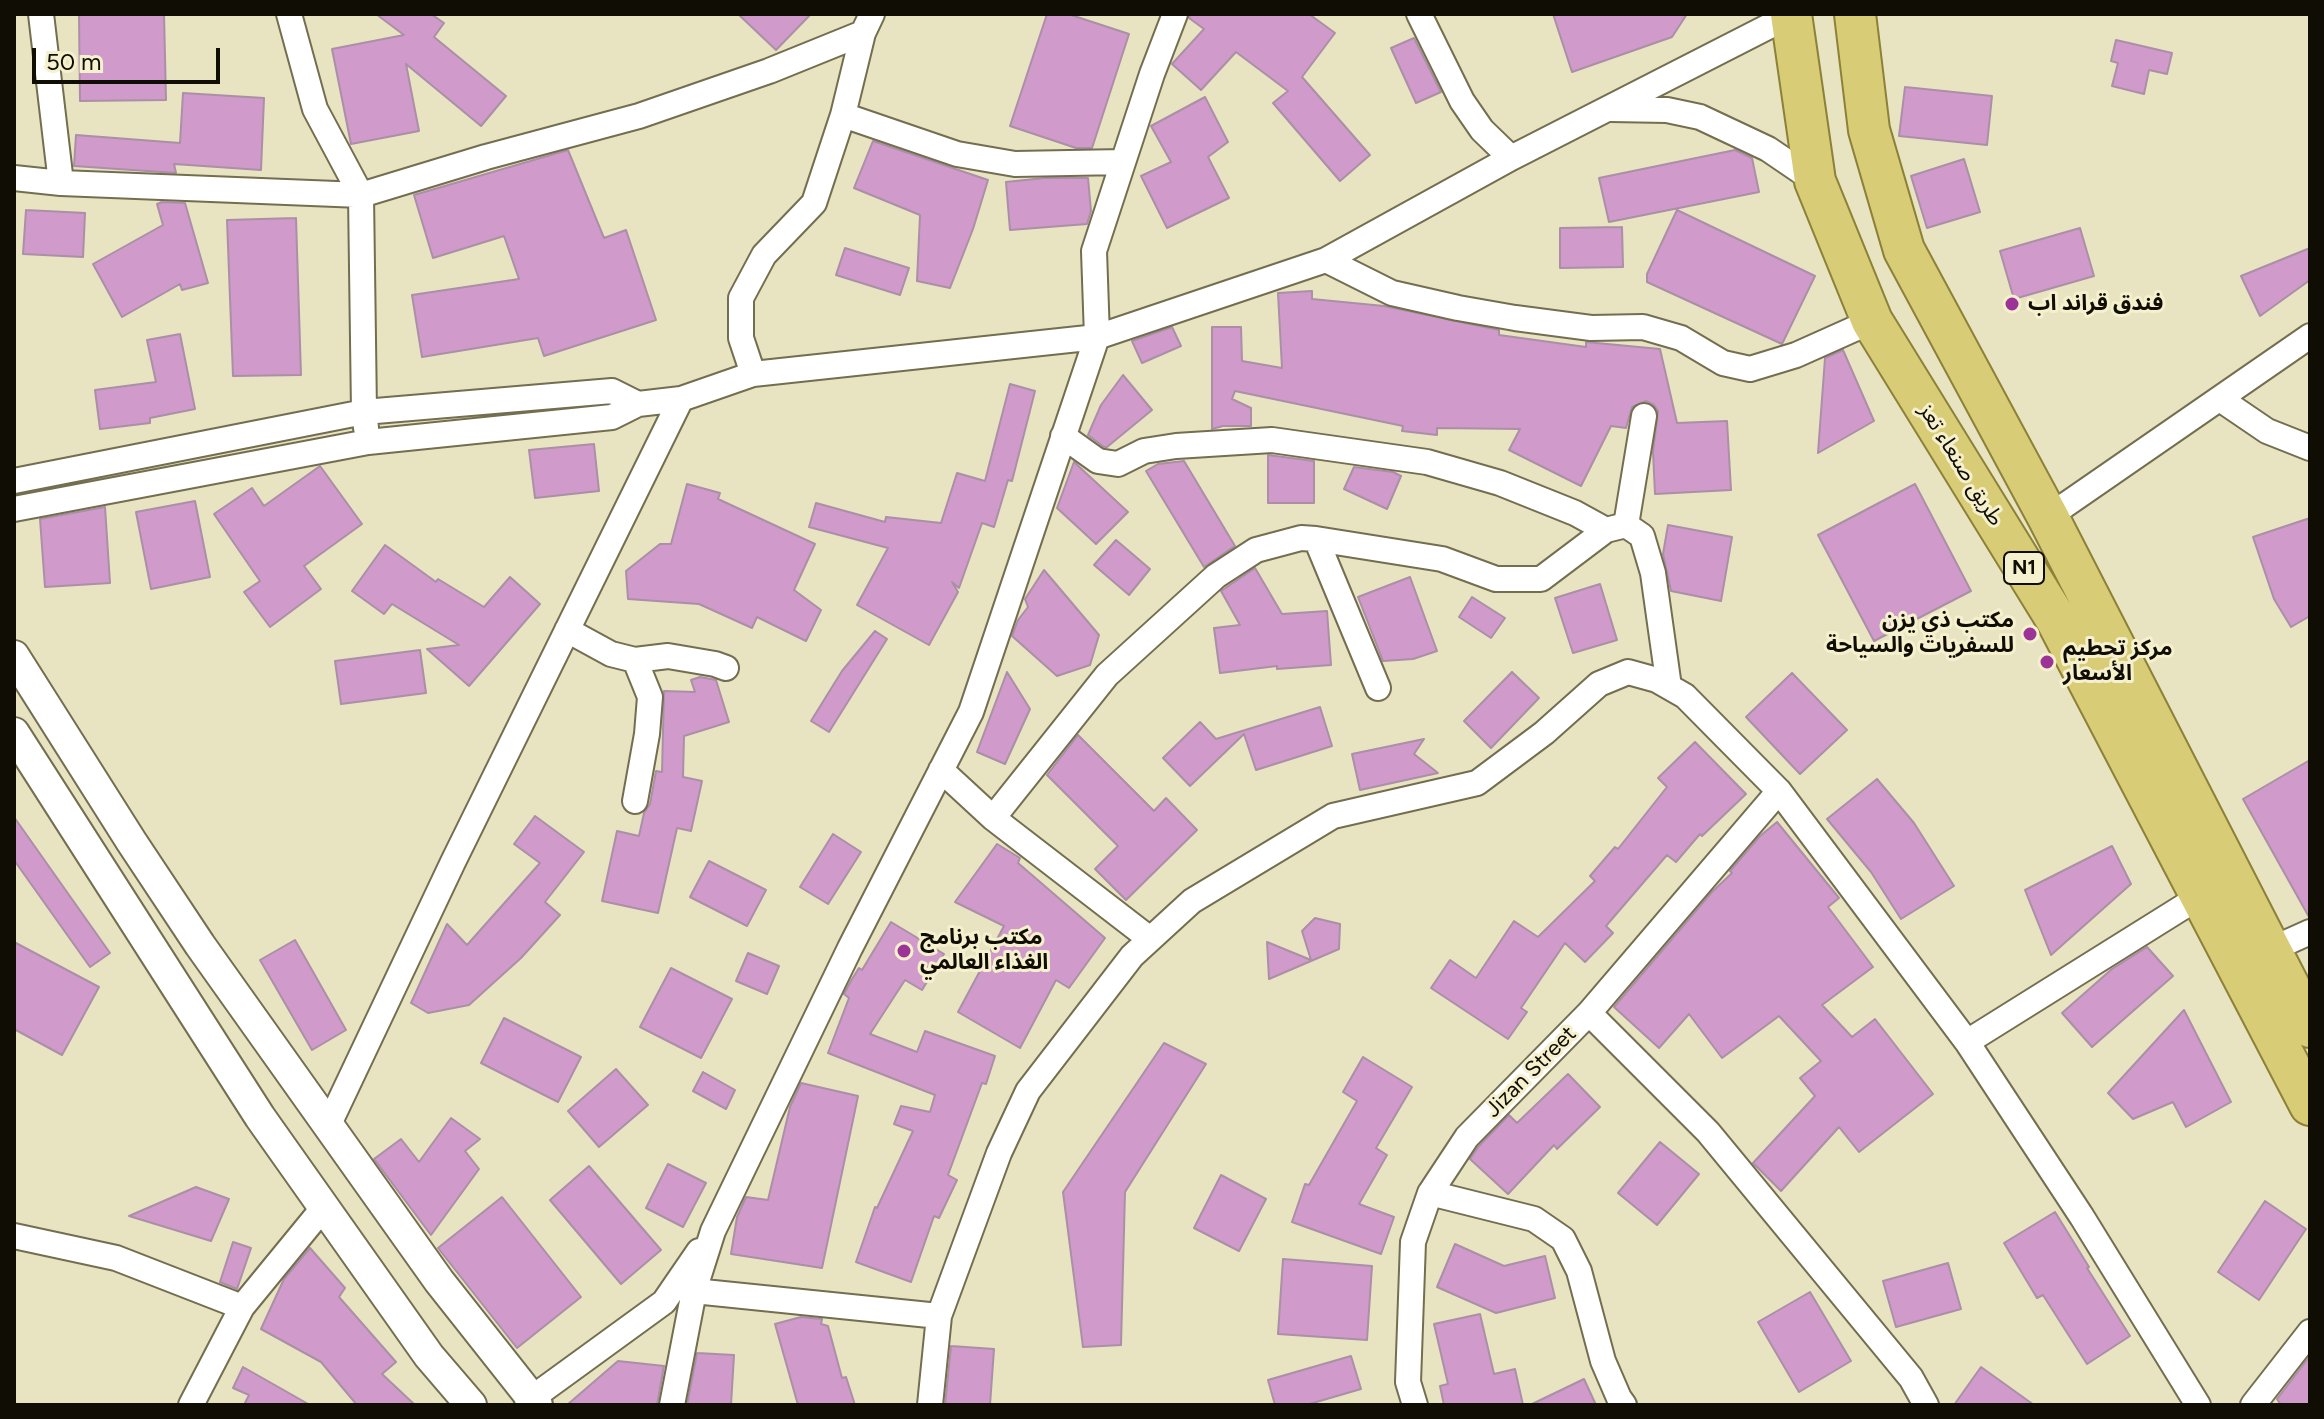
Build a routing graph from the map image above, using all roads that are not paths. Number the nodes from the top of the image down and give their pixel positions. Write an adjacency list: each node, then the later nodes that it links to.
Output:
1 (41, 14): 14 (street)
2 (289, 14): 15 (street)
3 (1175, 14): 11 (street)
4 (1419, 14): 10 (street)
5 (1855, 14): 31 (highway, N1)
6 (1791, 15): 8 (street); 13 (highway, طريق صنعاء تعز / N1)
7 (867, 24): 9 (street); 15 (street)
8 (1608, 109): 10 (street); 13 (street)
9 (843, 115): 11 (street); 20 (street)
10 (1511, 158): 16 (street)
11 (1123, 162): 19 (street)
12 (14, 178): 14 (street)
13 (1815, 181): 17 (highway, طريق صنعاء تعز / N1)
14 (61, 183): 15 (street)
15 (361, 195): 24 (street)
16 (1326, 260): 17 (street); 19 (street)
17 (1872, 321): 45 (highway, طريق صنعاء تعز / N1)
18 (2310, 336): 22 (street)
19 (1097, 337): 20 (street); 26 (street)
20 (753, 374): 21 (street)
21 (681, 399): 23 (street); 34 (street)
22 (2220, 399): 28 (street); 31 (street)
23 (638, 404): 24 (street); 27 (street)
24 (364, 412): 27 (street); 29 (street)
25 (1644, 416): 32 (street)
26 (1063, 436): 32 (street); 41 (street)
27 (368, 442): 30 (street)
28 (2310, 448)
29 (14, 481)
30 (14, 509)
31 (2048, 517): 48 (highway, N1)
32 (1616, 528): 33 (street); 38 (street)
33 (1316, 539): 39 (street); 44 (street)
34 (567, 630): 36 (street); 53 (street)
35 (14, 656): 53 (street)
36 (635, 660): 37 (street); 43 (street)
37 (726, 668)
38 (1669, 687): 42 (street); 47 (street)
39 (1378, 688)
40 (14, 733): 55 (street)
41 (941, 770): 44 (street); 56 (street)
42 (1779, 791): 49 (street, Jizan Street); 51 (street)
43 (635, 801)
44 (993, 818): 47 (street)
45 (2199, 897): 51 (street); 52 (highway, طريق صنعاء تعز / N1)
46 (2310, 932): 48 (street)
47 (1150, 939): 60 (street)
48 (2270, 950): 50 (highway, N1)
49 (1589, 1013): 54 (street, Jizan Street); 69 (street)
50 (2310, 1027)
51 (1967, 1042): 70 (street)
52 (2310, 1105)
53 (329, 1124): 62 (street)
54 (1430, 1193): 67 (street, Jizan Street); 68 (street)
55 (324, 1207): 59 (street); 64 (street)
56 (713, 1231): 58 (street); 62 (street)
57 (14, 1236): 59 (street)
58 (694, 1291): 60 (street); 65 (street)
59 (242, 1307): 63 (street)
60 (939, 1316): 66 (street)
61 (2310, 1332): 71 (street)
62 (532, 1403)
63 (191, 1405)
64 (471, 1405)
65 (672, 1405)
66 (930, 1405)
67 (1415, 1405)
68 (1624, 1405)
69 (1926, 1405)
70 (2198, 1405)
71 (2253, 1405)

